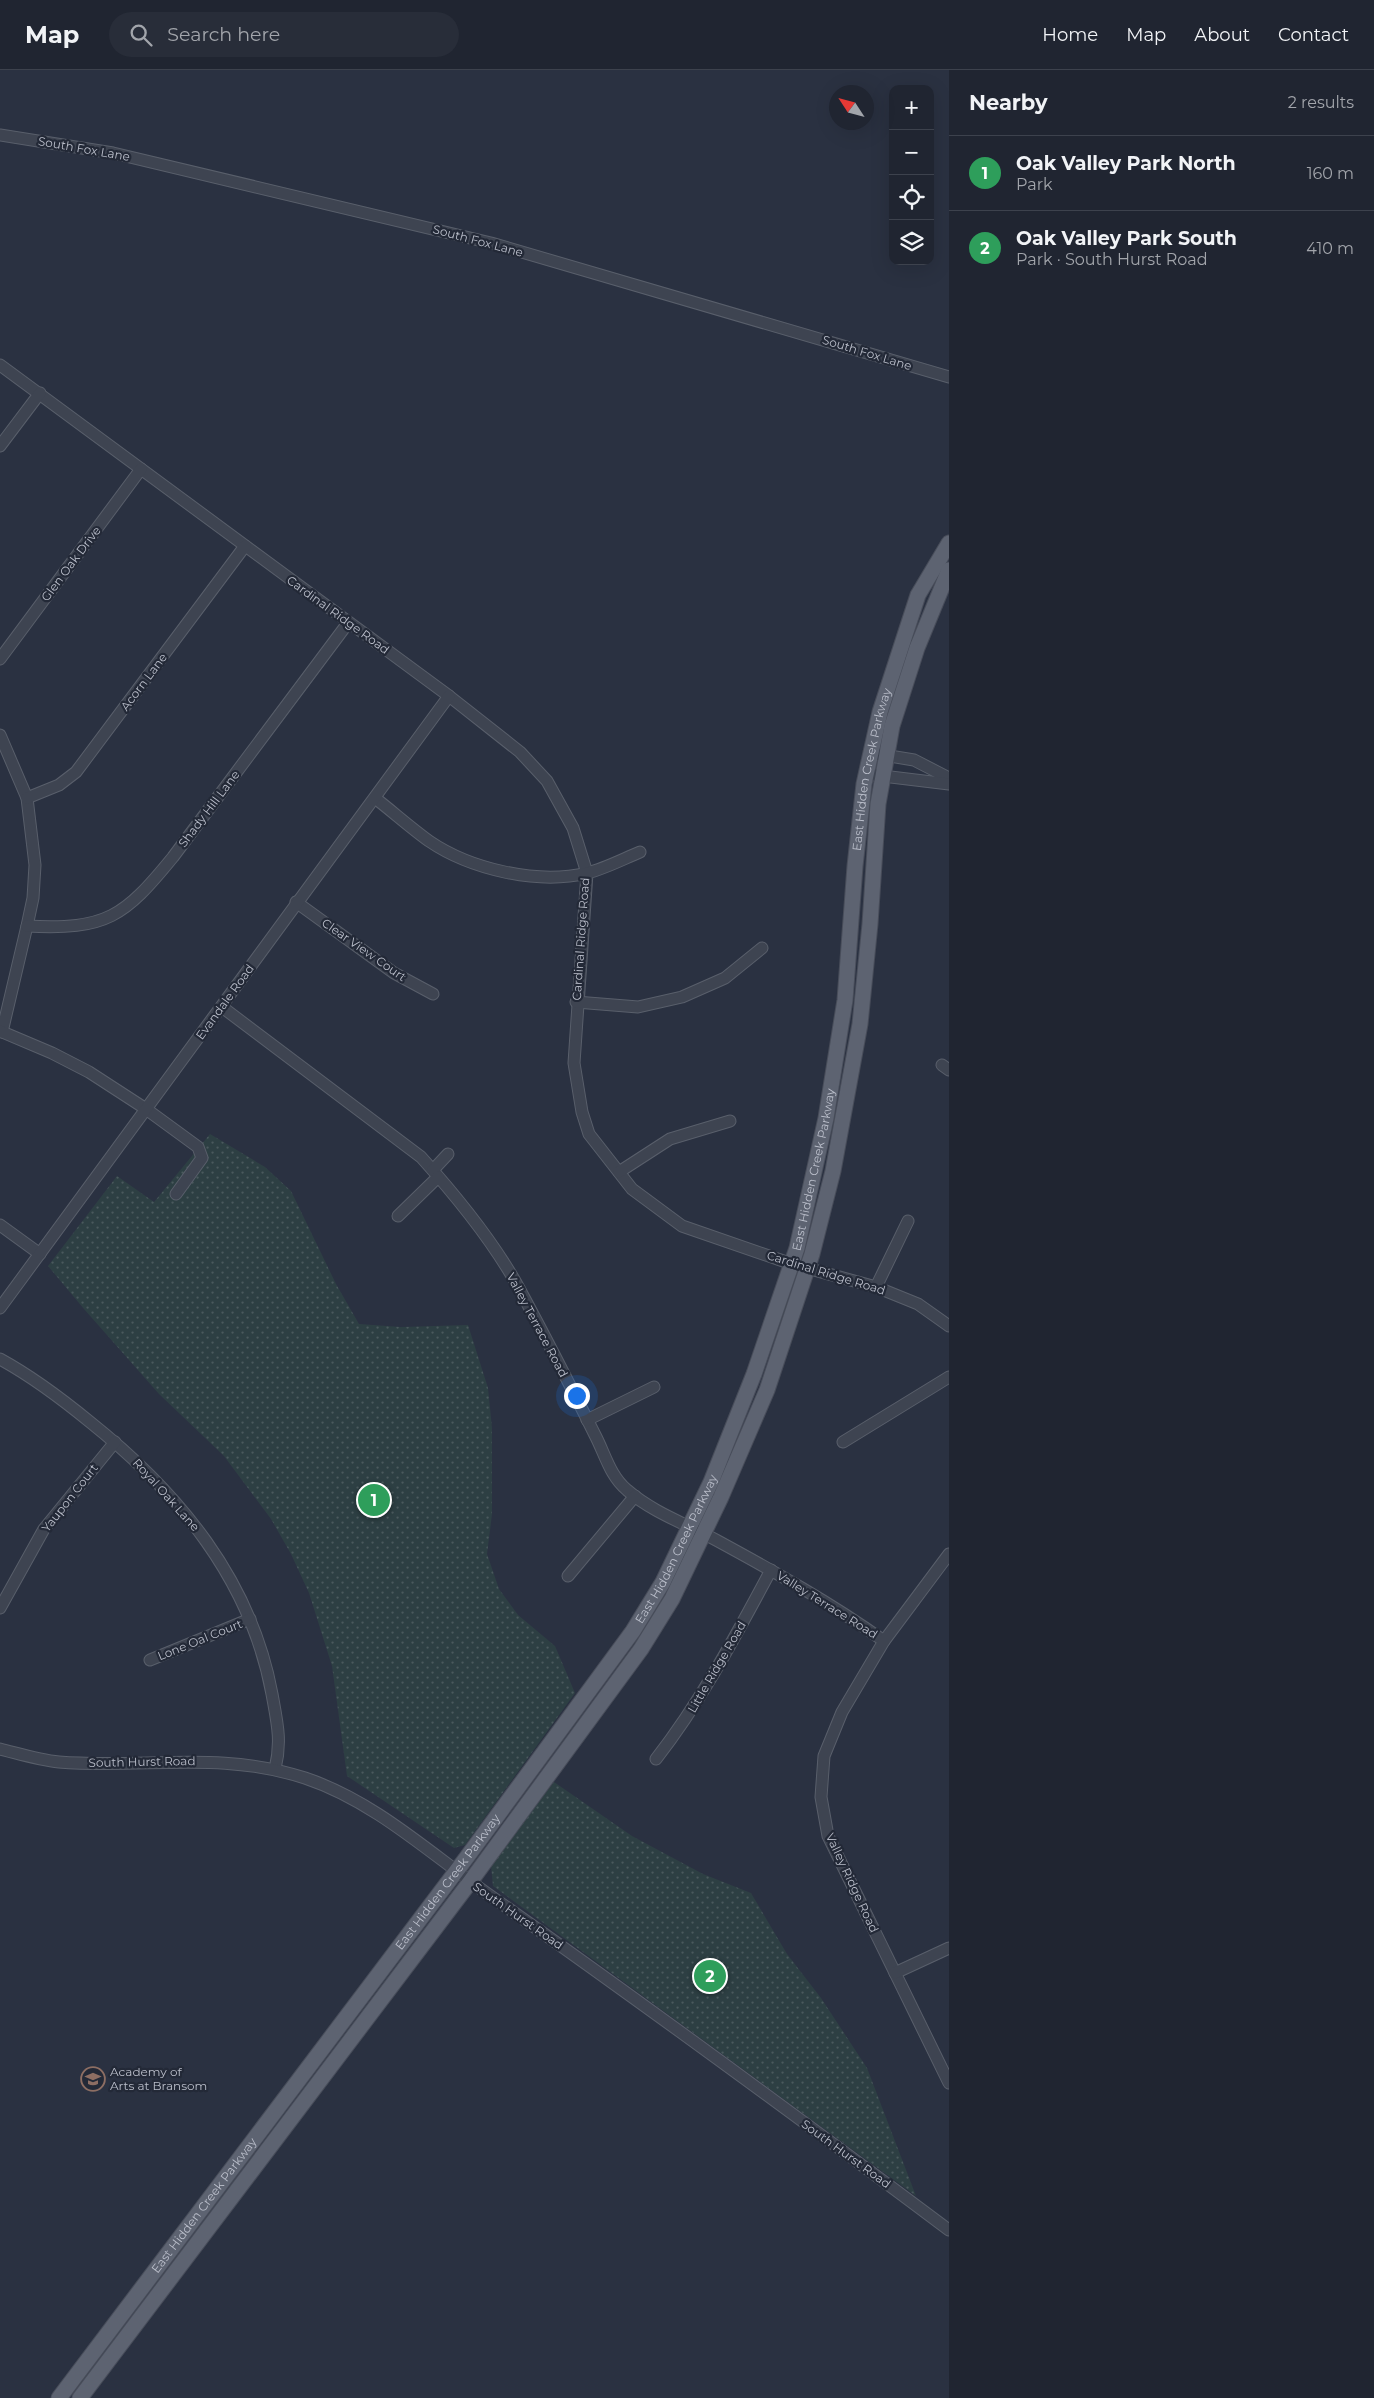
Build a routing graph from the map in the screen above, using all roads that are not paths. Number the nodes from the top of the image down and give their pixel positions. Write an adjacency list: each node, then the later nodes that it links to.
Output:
1 (0, 135): 3 (street, South Fox Lane)
2 (0, 365): 4 (street, Cardinal Ridge Road)
3 (949, 377)
4 (40, 393): 5 (street); 6 (street, Cardinal Ridge Road)
5 (0, 446)
6 (141, 469): 8 (street, Cardinal Ridge Road); 11 (street, Glen Oak Drive)
7 (949, 543): 14 (main road, East Hidden Creek Parkway)
8 (245, 546): 10 (street, Cardinal Ridge Road); 20 (street, Acorn Lane)
9 (949, 570): 15 (main road, East Hidden Creek Parkway)
10 (348, 623): 12 (street, Cardinal Ridge Road); 25 (street, Shady Hill Lane)
11 (0, 659)
12 (449, 696): 21 (street, Evandale Road); 23 (street, Cardinal Ridge Road)
13 (0, 734): 20 (street)
14 (871, 753): 15 (street); 16 (main road, East Hidden Creek Parkway)
15 (887, 754): 17 (main road, East Hidden Creek Parkway); 18 (street)
16 (866, 774): 17 (street); 41 (main road, East Hidden Creek Parkway)
17 (883, 777): 19 (street); 41 (main road, East Hidden Creek Parkway)
18 (949, 778)
19 (949, 784)
20 (27, 798): 25 (street)
21 (375, 798): 23 (street); 24 (street, Evandale Road)
22 (640, 852): 23 (street)
23 (587, 873): 28 (street, Cardinal Ridge Road)
24 (296, 902): 27 (street, Clear View Court); 29 (street, Evandale Road)
25 (28, 926): 30 (street)
26 (762, 948): 28 (street)
27 (433, 994)
28 (576, 1002): 34 (street, Cardinal Ridge Road)
29 (222, 1006): 31 (street, Evandale Road); 35 (street, Valley Terrace Road)
30 (1, 1032): 31 (street)
31 (146, 1109): 36 (street); 40 (street, Evandale Road)
32 (730, 1121): 34 (street)
33 (448, 1154): 35 (street)
34 (619, 1172): 41 (street, Cardinal Ridge Road)
35 (436, 1173): 37 (street); 48 (street, Valley Terrace Road)
36 (176, 1194)
37 (398, 1216)
38 (908, 1220): 42 (street)
39 (0, 1225): 40 (street)
40 (40, 1254): 43 (street, Evandale Road)
41 (799, 1266): 42 (street, Cardinal Ridge Road); 52 (main road, East Hidden Creek Parkway); 53 (main road, East Hidden Creek Parkway)
42 (876, 1287): 44 (street, Cardinal Ridge Road)
43 (0, 1308)
44 (949, 1326)
45 (0, 1359): 49 (street, Royal Oak Lane)
46 (949, 1377): 50 (street)
47 (654, 1387): 48 (street)
48 (587, 1420): 51 (street, Valley Terrace Road)
49 (115, 1442): 57 (street, Yaupon Court); 58 (street, Royal Oak Lane)
50 (843, 1442)
51 (635, 1496): 52 (street, Valley Terrace Road); 56 (street)
52 (690, 1526): 53 (street, Valley Terrace Road); 64 (main road, East Hidden Creek Parkway)
53 (703, 1534): 55 (street, Valley Terrace Road); 65 (main road, East Hidden Creek Parkway)
54 (949, 1554): 59 (street, Valley Ridge Road)
55 (771, 1570): 59 (street, Valley Terrace Road); 62 (street, Little Ridge Road)
56 (568, 1576)
57 (0, 1608)
58 (250, 1619): 60 (street, Lone Oal Court); 63 (street, Royal Oak Lane)
59 (884, 1641): 67 (street, Valley Ridge Road)
60 (150, 1660)
61 (0, 1749): 63 (street, South Hurst Road)
62 (656, 1759)
63 (275, 1769): 64 (street, South Hurst Road)
64 (456, 1872): 65 (street, South Hurst Road); 70 (main road, East Hidden Creek Parkway)
65 (470, 1882): 69 (street, South Hurst Road); 72 (main road, East Hidden Creek Parkway)
66 (949, 1948): 67 (street)
67 (895, 1973): 68 (street, Valley Ridge Road)
68 (949, 2083)
69 (949, 2230)
70 (63, 2393): 71 (main road)
71 (52, 2398)
72 (80, 2398)

